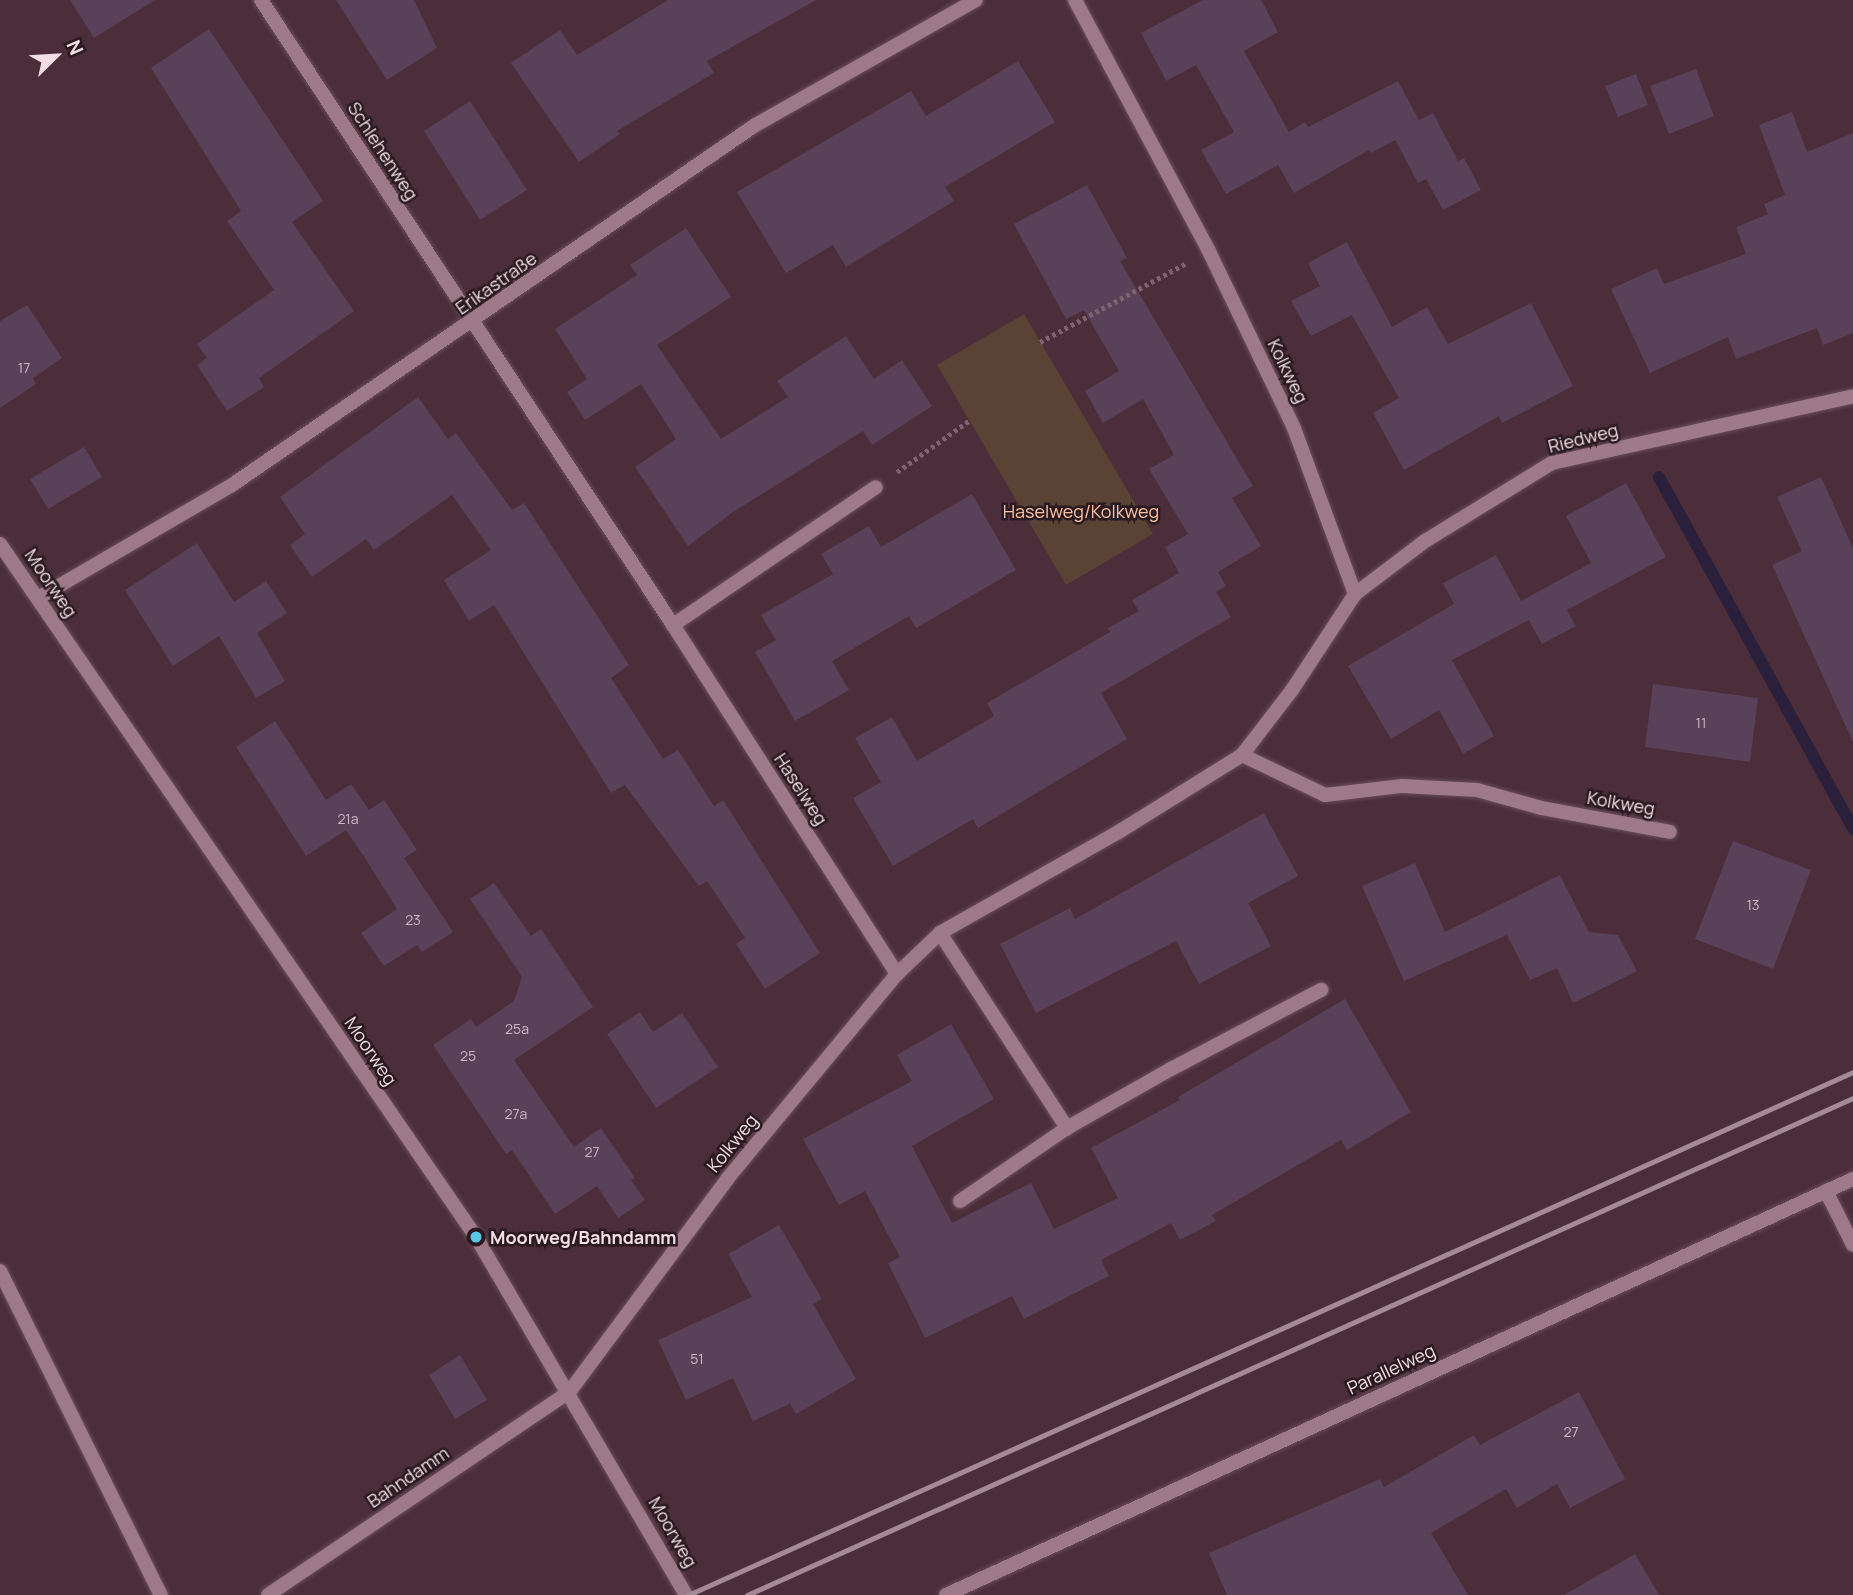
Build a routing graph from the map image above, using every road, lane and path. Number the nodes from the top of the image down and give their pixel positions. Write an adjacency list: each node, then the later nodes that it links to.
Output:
1 (261, 0): 5 (street, Schlehenweg)
2 (976, 0): 5 (street, Erikastraße)
3 (1075, 0): 4 (street, Kolkweg)
4 (1209, 251): 6 (path); 11 (street, Kolkweg)
5 (474, 323): 12 (street, Erikastraße); 13 (street, Haselweg)
6 (1040, 342)
7 (1853, 396): 11 (street, Riedweg)
8 (970, 420): 9 (path)
9 (876, 486): 13 (street)
10 (0, 544): 12 (street, Moorweg)
11 (1355, 594): 14 (street, Kolkweg)
12 (37, 598): 25 (street, Moorweg)
13 (673, 625): 17 (street, Haselweg)
14 (1242, 755): 15 (street, Kolkweg); 16 (street, Kolkweg)
15 (1670, 832)
16 (940, 933): 17 (street, Kolkweg); 19 (street)
17 (897, 974): 25 (street, Kolkweg)
18 (1321, 990): 19 (street)
19 (1067, 1128): 22 (street)
20 (1853, 1179): 21 (street, Parallelweg)
21 (1826, 1191): 23 (street); 29 (street, Parallelweg)
22 (960, 1201)
23 (1853, 1245)
24 (0, 1271): 26 (street)
25 (570, 1391): 27 (street, Bahndamm); 28 (street, Moorweg)
26 (161, 1595)
27 (268, 1595)
28 (686, 1595)
29 (946, 1595)

